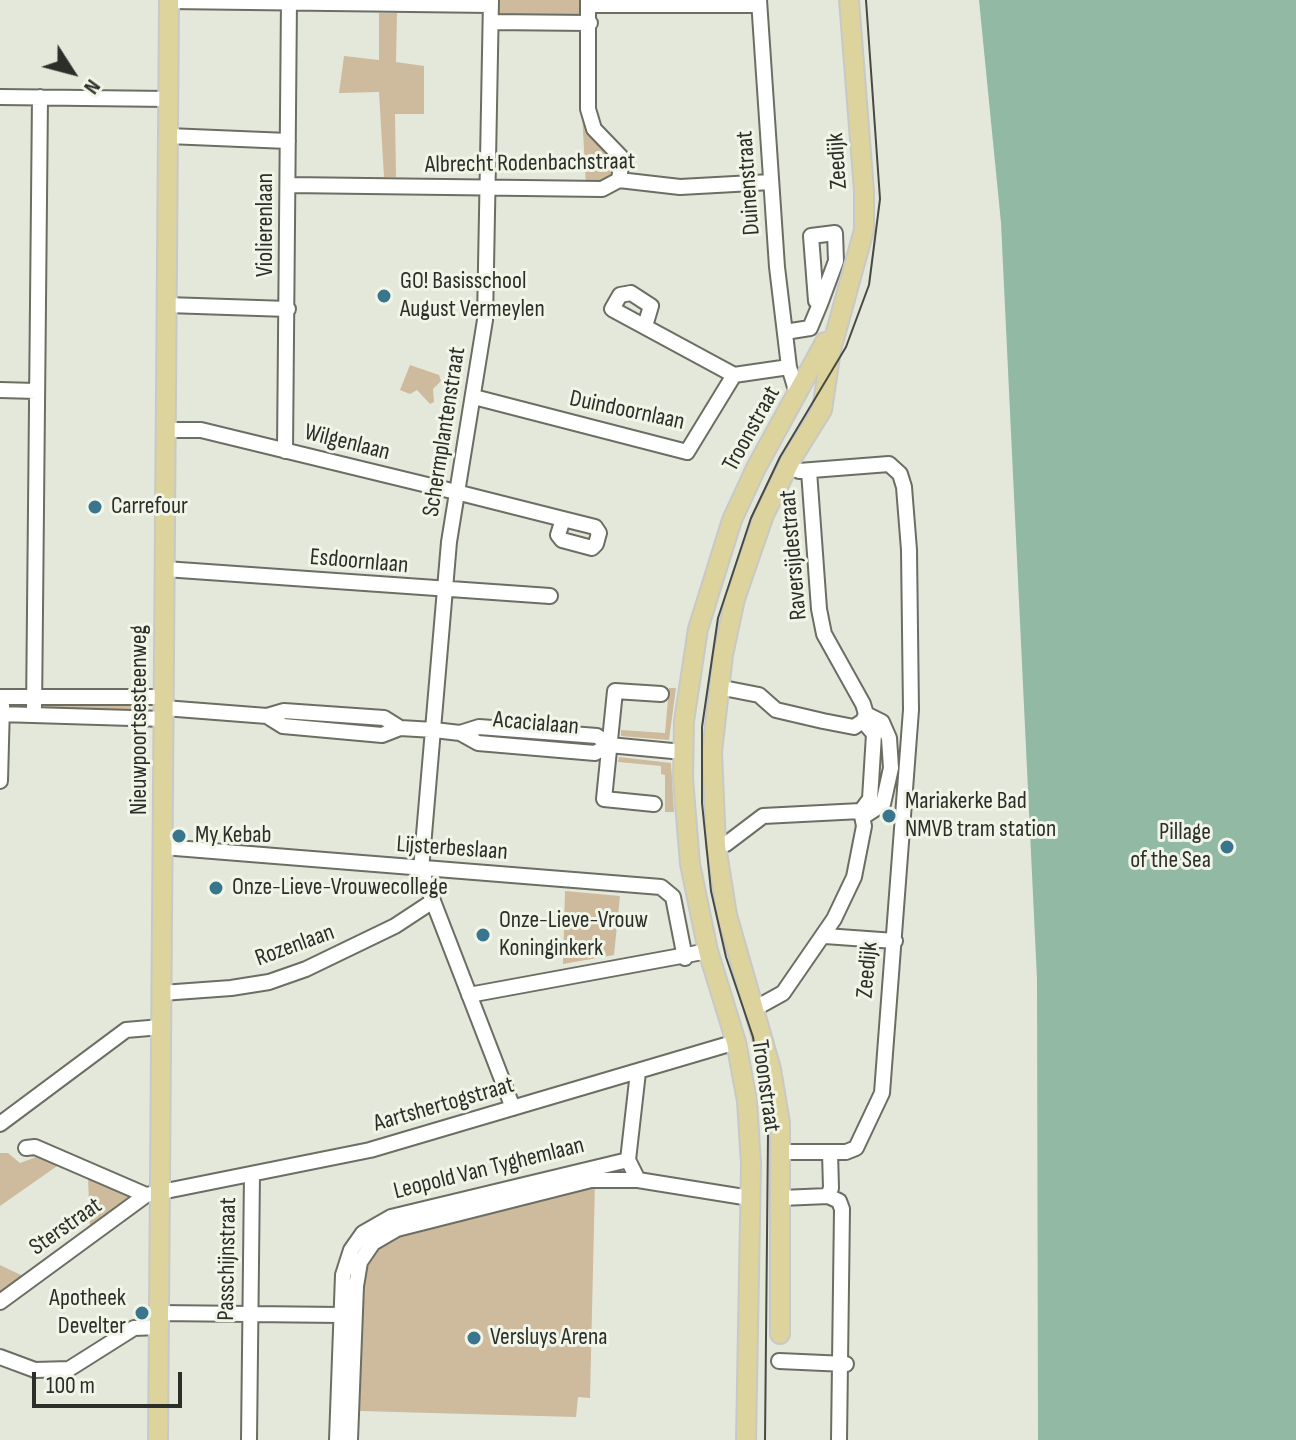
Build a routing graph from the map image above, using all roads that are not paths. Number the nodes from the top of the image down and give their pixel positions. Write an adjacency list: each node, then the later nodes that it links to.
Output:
1 (169, 0): 3 (street); 12 (main road, Nieuwpoortsesteenweg)
2 (849, 0): 22 (main road, Zeedijk)
3 (289, 1): 4 (street); 14 (street, Violierenlaan)
4 (390, 2): 5 (street)
5 (491, 2): 8 (street, Schermplantenstraat)
6 (589, 2): 7 (street); 9 (street)
7 (759, 2): 16 (street, Duinenstraat)
8 (491, 22): 9 (street); 18 (street, Schermplantenstraat)
9 (590, 23): 15 (street)
10 (0, 97): 11 (street)
11 (40, 97): 12 (street); 29 (street)
12 (169, 99): 13 (main road, Nieuwpoortsesteenweg)
13 (168, 136): 14 (street); 20 (main road, Nieuwpoortsesteenweg)
14 (288, 141): 17 (street, Violierenlaan)
15 (619, 180): 16 (street, Albrecht Rodenbachstraat); 18 (street, Albrecht Rodenbachstraat)
16 (771, 182): 24 (street, Duinenstraat)
17 (289, 185): 18 (street, Albrecht Rodenbachstraat); 21 (street, Violierenlaan)
18 (488, 188): 31 (street, Schermplantenstraat)
19 (820, 304): 24 (street)
20 (167, 305): 21 (street); 32 (main road, Nieuwpoortsesteenweg)
21 (288, 309): 33 (street, Violierenlaan)
22 (840, 315): 27 (main road, Zeedijk); 30 (main road, Zeedijk)
23 (645, 326): 26 (street)
24 (785, 332): 25 (street, Duinenstraat)
25 (789, 365): 26 (street); 27 (street)
26 (734, 375): 31 (street, Duindoornlaan)
27 (805, 383): 30 (main road, Troonstraat); 51 (main road, Troonstraat)
28 (0, 390): 29 (street)
29 (36, 391): 44 (street)
30 (825, 394): 34 (main road, Troonstraat)
31 (474, 397): 36 (street, Schermplantenstraat)
32 (166, 430): 33 (street, Wilgenlaan); 38 (main road, Nieuwpoortsesteenweg)
33 (285, 451): 36 (street, Wilgenlaan)
34 (788, 466): 35 (street); 41 (main road, Troonstraat)
35 (809, 471): 48 (street, Raversijdestraat); 54 (street, Zeedijk)
36 (456, 492): 37 (street, Wilgenlaan); 39 (street, Schermplantenstraat)
37 (563, 519)
38 (165, 569): 39 (street, Esdoornlaan); 45 (main road, Nieuwpoortsesteenweg)
39 (445, 591): 40 (street, Esdoornlaan); 49 (street, Schermplantenstraat)
40 (550, 596)
41 (718, 687): 48 (street); 52 (main road, Troonstraat)
42 (661, 694): 50 (street)
43 (1, 697): 44 (street); 46 (street)
44 (34, 697): 45 (street); 47 (street)
45 (164, 708): 47 (street); 49 (street, Acacialaan); 59 (main road, Nieuwpoortsesteenweg)
46 (1, 714): 47 (street); 55 (street)
47 (34, 714)
48 (864, 718): 53 (street); 57 (street, Raversijdestraat)
49 (434, 730): 50 (street, Acacialaan); 60 (street, Schermplantenstraat)
50 (609, 745): 51 (street, Acacialaan); 56 (street)
51 (683, 752): 52 (main road, Acacialaan); 64 (main road, Troonstraat)
52 (712, 752): 58 (main road, Troonstraat)
53 (891, 768): 54 (street); 57 (street)
54 (913, 769): 63 (street, Zeedijk)
55 (0, 781)
56 (654, 804)
57 (862, 814): 58 (street); 62 (street, Raversijdestraat)
58 (716, 846): 68 (main road, Troonstraat)
59 (163, 847): 60 (street, Lijsterbeslaan); 66 (main road, Nieuwpoortsesteenweg)
60 (421, 870): 61 (street); 65 (street, Lijsterbeslaan)
61 (430, 903): 66 (street, Rozenlaan); 67 (street)
62 (825, 936): 63 (street); 68 (street, Raversijdestraat)
63 (895, 941): 76 (street, Zeedijk)
64 (708, 951): 65 (street); 70 (main road, Troonstraat)
65 (685, 958): 67 (street)
66 (162, 993): 69 (main road, Nieuwpoortsesteenweg)
67 (469, 995): 72 (street)
68 (754, 1009): 75 (main road, Troonstraat)
69 (161, 1027): 73 (street); 80 (main road, Nieuwpoortsesteenweg)
70 (736, 1042): 71 (street, Aartshertogstraat); 82 (main road, Troonstraat)
71 (638, 1072): 72 (street, Aartshertogstraat); 77 (street)
72 (513, 1108): 78 (street, Aartshertogstraat)
73 (0, 1124)
74 (26, 1148): 80 (street)
75 (782, 1152): 76 (street); 83 (main road, Troonstraat)
76 (830, 1152): 81 (street)
77 (628, 1160): 79 (street); 86 (street, Leopold Van Tyghemlaan)
78 (252, 1174): 80 (street, Aartshertogstraat); 85 (street, Passchijnstraat)
79 (638, 1180): 82 (street, Leopold Van Tyghemlaan); 95 (street, Leopold Van Tyghemlaan)
80 (153, 1194): 84 (street, Sterstraat); 87 (main road, Nieuwpoortsesteenweg)
81 (828, 1196): 83 (street); 91 (street)
82 (750, 1198): 83 (main road); 96 (main road, Troonstraat)
83 (781, 1198): 88 (main road, Troonstraat)
84 (0, 1302)
85 (250, 1314): 86 (street); 87 (street); 93 (street, Passchijnstraat)
86 (341, 1315): 94 (street, Leopold Van Tyghemlaan)
87 (159, 1320): 89 (street); 92 (main road, Nieuwpoortsesteenweg)
88 (780, 1334)
89 (0, 1357)
90 (779, 1361): 91 (street)
91 (838, 1364): 97 (street)
92 (158, 1440)
93 (249, 1440)
94 (337, 1440)
95 (350, 1440)
96 (746, 1440)
97 (839, 1440)

